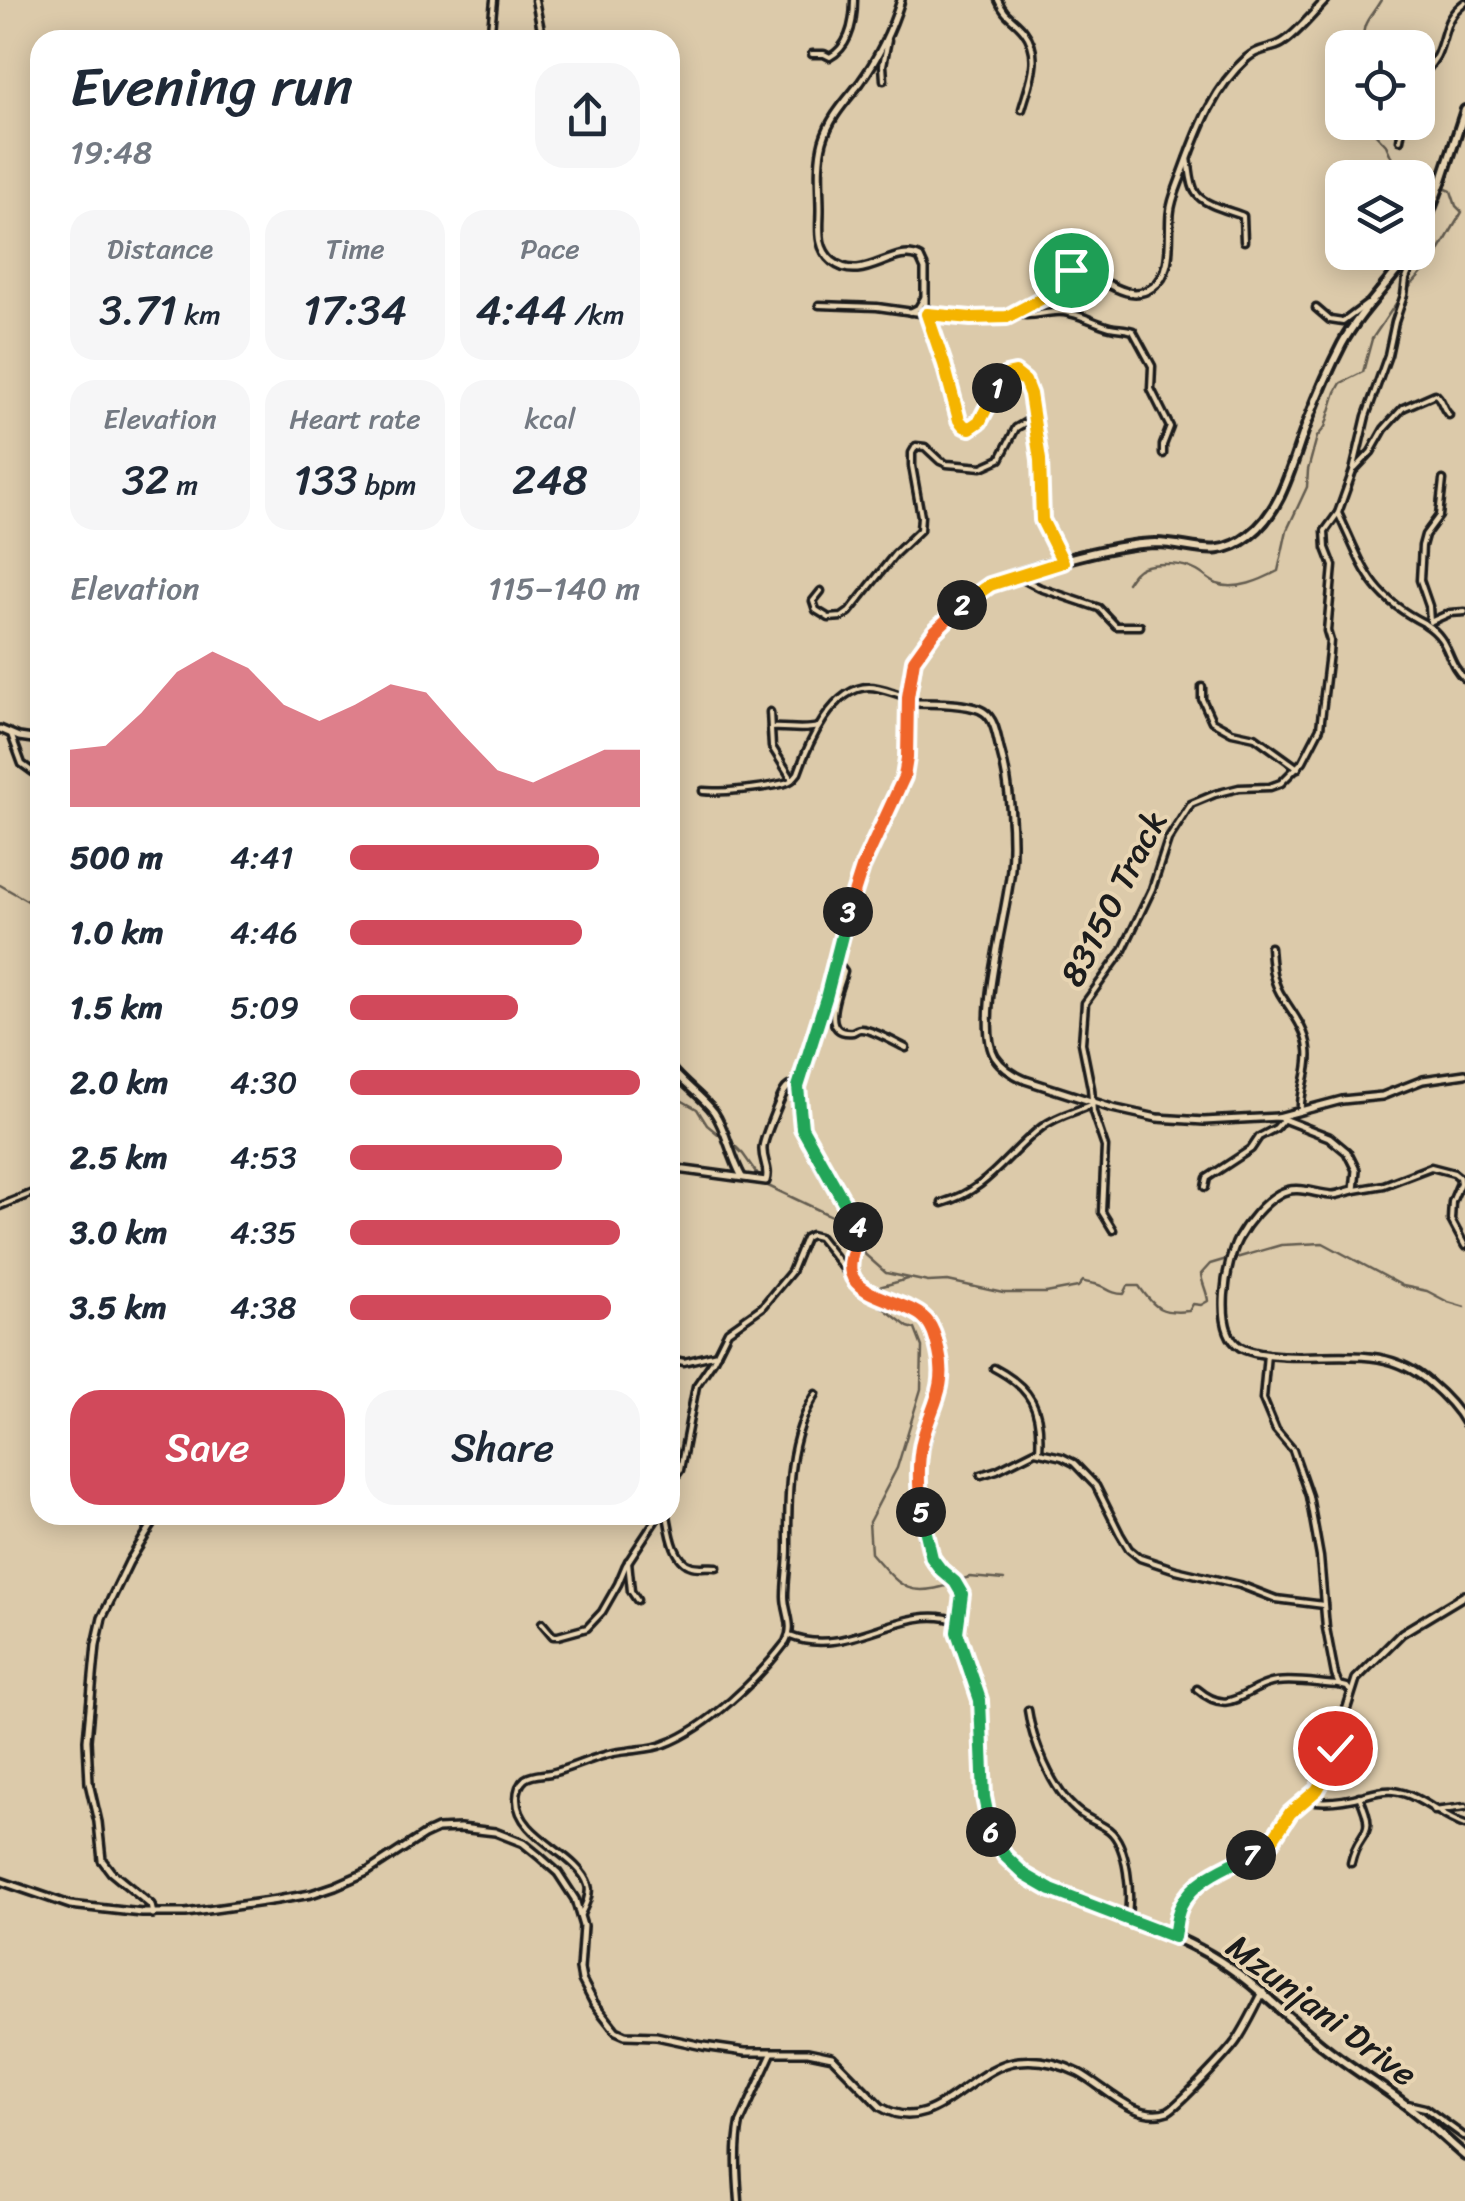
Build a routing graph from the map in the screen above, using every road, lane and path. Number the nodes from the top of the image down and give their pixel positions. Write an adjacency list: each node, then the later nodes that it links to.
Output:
1 (494, 0): 8 (street)
2 (536, 0): 9 (street)
3 (854, 0): 11 (street)
4 (901, 0): 10 (street)
5 (998, 0): 14 (street)
6 (1326, 0): 16 (street)
7 (1465, 2): 12 (street)
8 (491, 30)
9 (541, 30)
10 (890, 30): 13 (street); 21 (street)
11 (812, 54)
12 (1435, 57)
13 (884, 80)
14 (1022, 109)
15 (1465, 110): 17 (main road)
16 (1188, 158): 18 (street); 27 (street)
17 (1435, 197)
18 (1244, 242)
19 (1399, 270): 23 (main road)
20 (1410, 270): 31 (street)
21 (924, 298): 25 (street); 26 (street)
22 (819, 304): 25 (street)
23 (1371, 305): 24 (street); 34 (main road)
24 (1316, 308)
25 (910, 312): 26 (street)
26 (927, 314): 27 (street); 29 (street)
27 (1016, 314): 30 (street)
28 (1449, 415): 31 (street)
29 (1033, 418): 34 (street); 36 (street)
30 (1163, 454)
31 (1353, 471): 33 (street)
32 (1443, 480): 38 (street)
33 (1338, 512): 38 (street); 49 (street)
34 (1063, 562): 35 (main road)
35 (1016, 576): 39 (street); 42 (main road)
36 (821, 591)
37 (1465, 612): 38 (street)
38 (1427, 623): 40 (street)
39 (1140, 626)
40 (1465, 678)
41 (1202, 687): 49 (street)
42 (908, 700): 44 (street); 54 (main road); 59 (street)
43 (770, 712): 45 (street)
44 (818, 727): 45 (street); 51 (street)
45 (771, 728): 51 (street)
46 (0, 729): 47 (street)
47 (11, 734): 48 (street); 50 (street)
48 (30, 738)
49 (1298, 768): 59 (street, 83150 Track)
50 (30, 769)
51 (792, 779): 52 (street)
52 (702, 792)
53 (1270, 947): 60 (street)
54 (834, 964): 55 (street); 58 (main road)
55 (906, 1048)
56 (1465, 1074): 60 (street)
57 (680, 1078): 63 (street)
58 (798, 1087): 63 (street); 71 (main road)
59 (1092, 1102): 61 (street); 67 (street); 69 (street, 83150 Track)
60 (1301, 1110): 61 (street)
61 (1280, 1119): 64 (street); 65 (street)
62 (680, 1169): 63 (street)
63 (742, 1178)
64 (1206, 1187)
65 (1354, 1190): 70 (street); 73 (street)
66 (30, 1194): 68 (street)
67 (942, 1203)
68 (0, 1206)
69 (1113, 1230)
70 (1465, 1246)
71 (854, 1279): 72 (street); 89 (main road, Mzunjani Drive)
72 (717, 1354): 74 (street); 79 (street)
73 (1266, 1354): 77 (street); 88 (street)
74 (680, 1361)
75 (994, 1368): 78 (street)
76 (816, 1394): 91 (street)
77 (1465, 1423)
78 (1040, 1451): 80 (street); 88 (street)
79 (680, 1470)
80 (981, 1475)
81 (152, 1525): 103 (street)
82 (652, 1525): 84 (street)
83 (669, 1525): 85 (street)
84 (628, 1562): 87 (street); 90 (street)
85 (717, 1567)
86 (1465, 1596): 94 (street)
87 (637, 1600)
88 (1324, 1605): 92 (street)
89 (958, 1621): 91 (street); 105 (main road, Mzunjani Drive)
90 (542, 1624)
91 (790, 1636): 104 (street)
92 (1339, 1685): 93 (street); 94 (street)
93 (1197, 1688)
94 (1351, 1692): 97 (street)
95 (1028, 1710): 105 (street)
96 (1360, 1796): 97 (street); 99 (street); 101 (street)
97 (1306, 1800): 106 (street)
98 (1465, 1807): 99 (street)
99 (1434, 1810): 100 (street)
100 (1465, 1825)
101 (1350, 1863)
102 (0, 1882): 103 (street)
103 (153, 1914): 104 (street)
104 (581, 1914): 108 (street)
105 (1127, 1920): 106 (main road, Mzunjani Drive)
106 (1174, 1937): 107 (main road, Mzunjani Drive)
107 (1263, 1992): 108 (street); 109 (main road, Mzunjani Drive)
108 (772, 2053): 112 (street)
109 (1403, 2102): 110 (street); 111 (main road, Mzunjani Drive)
110 (1465, 2136)
111 (1465, 2156)
112 (739, 2201)

